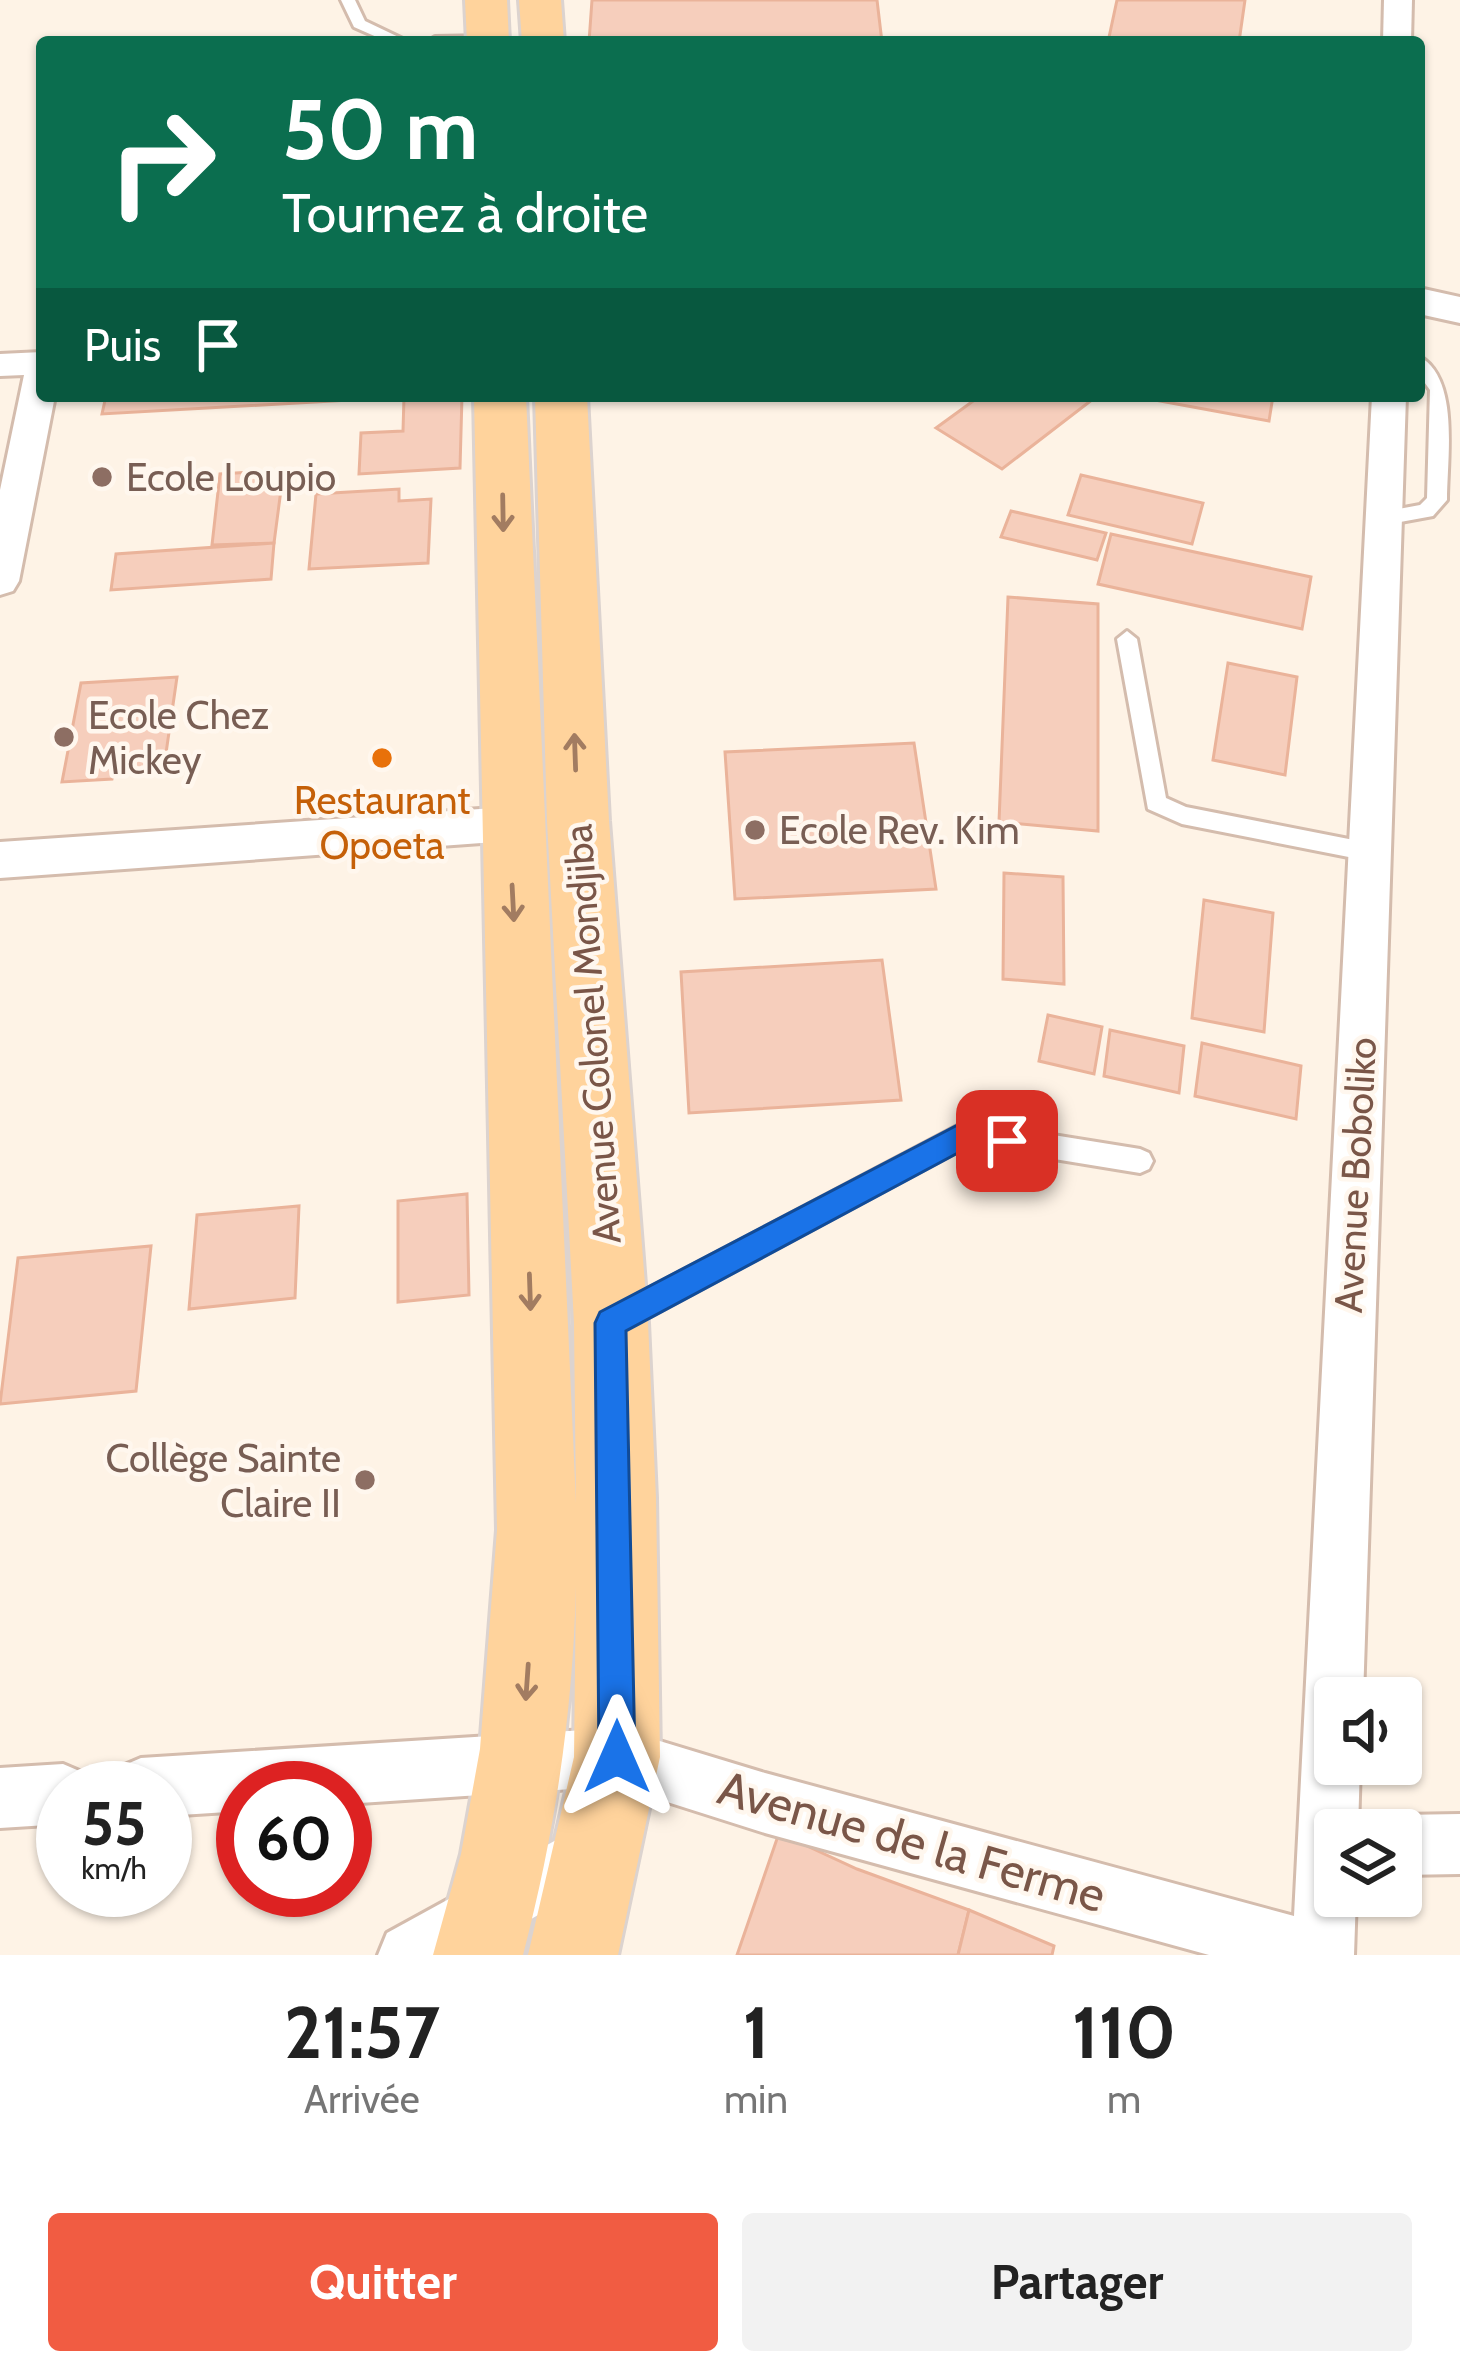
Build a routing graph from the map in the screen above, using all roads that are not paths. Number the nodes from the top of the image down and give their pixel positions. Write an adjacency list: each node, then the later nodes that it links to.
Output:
1 (348, 0): 5 (lane)
2 (487, 0): 6 (main road)
3 (540, 0): 7 (main road)
4 (1397, 0): 8 (street)
5 (386, 36)
6 (488, 36)
7 (543, 36)
8 (1397, 36)
9 (1425, 303): 10 (street)
10 (1460, 310)
11 (0, 365): 12 (street)
12 (36, 368)
13 (1425, 370): 18 (lane)
14 (36, 398): 19 (street)
15 (500, 402): 21 (main road, Avenue Colonel Mondjiba, one-way to 21)
16 (561, 402): 25 (main road, Avenue Colonel Mondjiba, one-way to 16)
17 (1389, 402): 18 (street, Avenue Boboliko)
18 (1384, 518): 22 (street, Avenue Boboliko)
19 (0, 581)
20 (1127, 639): 22 (lane)
21 (509, 824): 23 (street); 27 (main road, Avenue Colonel Mondjiba, one-way to 27)
22 (1369, 852): 31 (street, Avenue Boboliko)
23 (0, 860)
24 (1140, 1161): 25 (lane)
25 (611, 1323): 26 (main road, Avenue Colonel Mondjiba)
26 (617, 1757): 27 (street, Avenue de la Ferme); 34 (main road, Avenue Colonel Mondjiba); 39 (street, Avenue de la Ferme)
27 (521, 1760): 28 (street, Avenue de la Ferme); 36 (main road, Avenue Colonel Mondjiba)
28 (192, 1784)
29 (36, 1796): 30 (street)
30 (0, 1798)
31 (1331, 1809)
32 (1460, 1844): 33 (street)
33 (1422, 1845)
34 (598, 1847): 36 (street); 38 (main road, Avenue Colonel Mondjiba)
35 (1325, 1917): 39 (street, Avenue Boboliko)
36 (487, 1929): 37 (street)
37 (409, 1955)
38 (573, 1955)
39 (1322, 1955)

